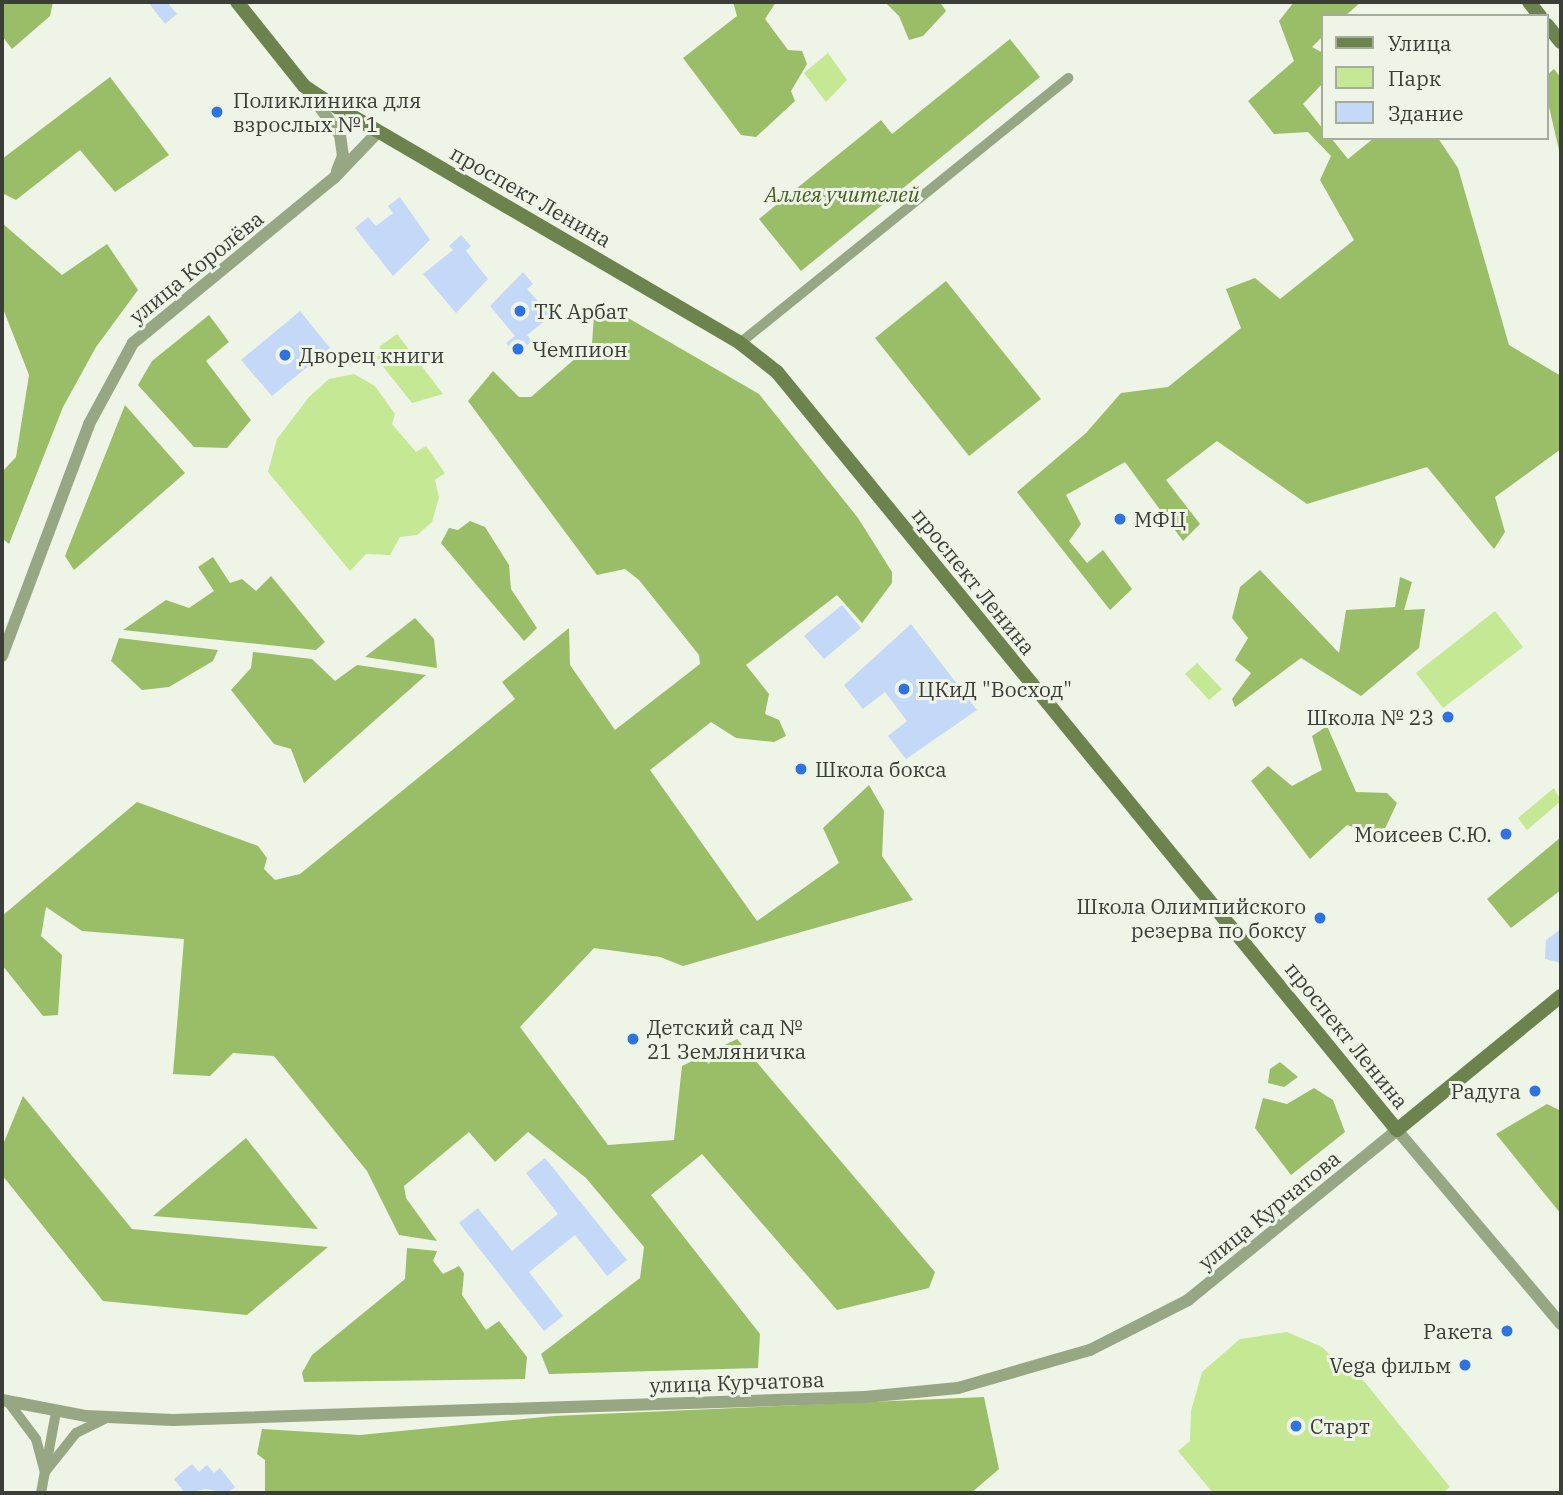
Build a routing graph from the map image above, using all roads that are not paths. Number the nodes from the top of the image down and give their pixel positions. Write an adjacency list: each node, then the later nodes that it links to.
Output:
1 (237, 2): 5 (main road, проспект Ленина)
2 (1549, 27): 3 (main road)
3 (1561, 42)
4 (1069, 78): 8 (street)
5 (304, 86): 6 (main road, проспект Ленина); 7 (street)
6 (379, 132): 7 (street, улица Королёва); 8 (main road, проспект Ленина)
7 (334, 178): 9 (street, улица Королёва)
8 (740, 343): 11 (main road, проспект Ленина)
9 (2, 656)
10 (1561, 996): 11 (main road)
11 (1398, 1130): 12 (street, проспект Ленина); 15 (street, улица Курчатова)
12 (1561, 1324)
13 (6, 1401): 14 (street, улица Курчатова); 16 (street)
14 (56, 1412): 15 (street, улица Курчатова); 16 (street)
15 (107, 1418): 16 (street)
16 (45, 1472): 17 (street)
17 (41, 1493)

